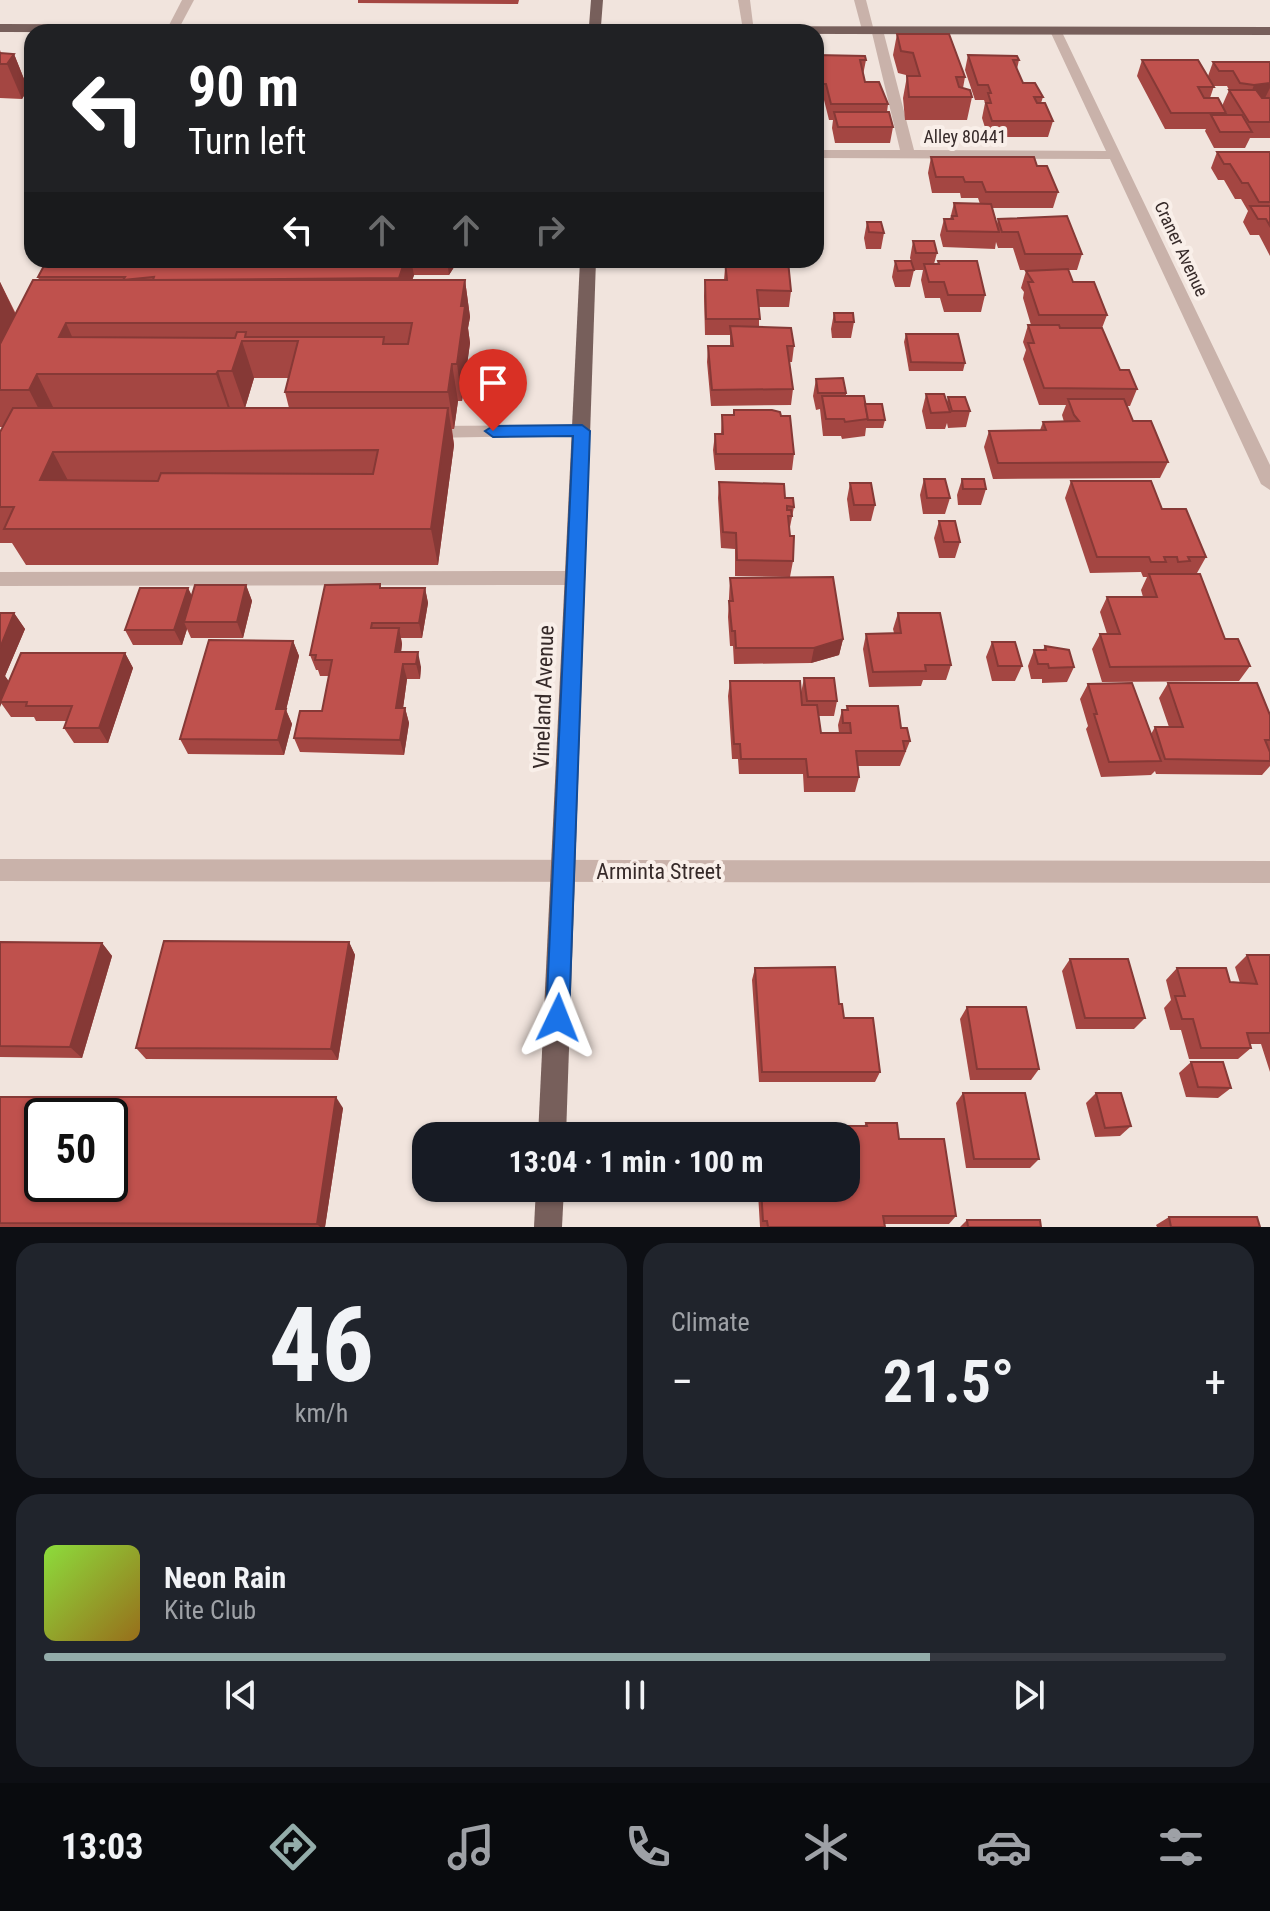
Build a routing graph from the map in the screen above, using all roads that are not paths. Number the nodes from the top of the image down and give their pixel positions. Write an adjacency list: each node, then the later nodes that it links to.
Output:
1 (188, 0): 5 (street)
2 (597, 0): 6 (main road)
3 (744, 0): 7 (street)
4 (860, 0): 11 (street)
5 (176, 24)
6 (595, 24)
7 (748, 24)
8 (0, 28): 9 (main road)
9 (24, 29)
10 (824, 30): 11 (main road)
11 (872, 30): 12 (main road); 15 (street)
12 (1056, 31): 13 (main road); 16 (street, Craner Avenue)
13 (1270, 31)
14 (824, 154): 15 (street, Alley 80441)
15 (908, 154): 16 (street, Alley 80441)
16 (1114, 155): 20 (street, Craner Avenue)
17 (588, 268): 18 (main road, Vineland Avenue)
18 (582, 431): 19 (street); 21 (main road, Vineland Avenue)
19 (412, 432)
20 (1270, 484)
21 (575, 578): 22 (street); 24 (main road, Vineland Avenue)
22 (0, 579)
23 (0, 870): 24 (street, Arminta Street)
24 (564, 871): 25 (street, Arminta Street); 26 (main road, Vineland Avenue)
25 (1270, 872)
26 (553, 1122)
27 (549, 1202): 28 (main road)
28 (548, 1227)

